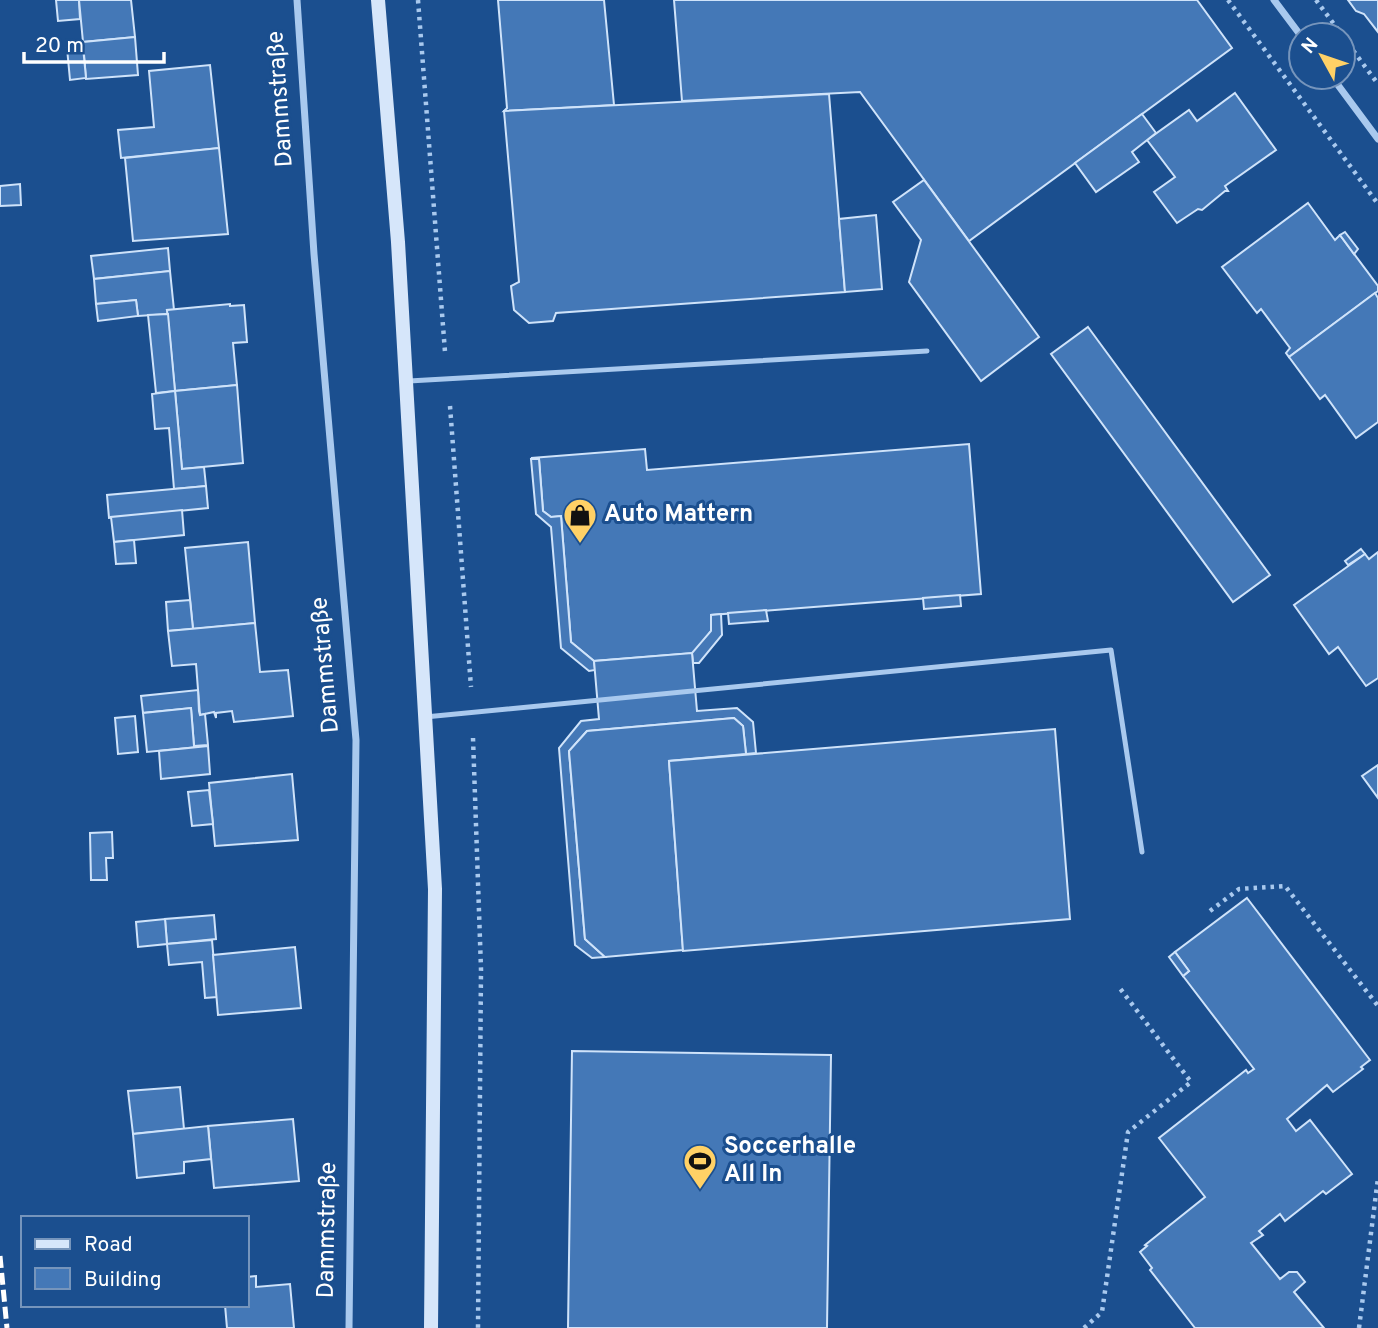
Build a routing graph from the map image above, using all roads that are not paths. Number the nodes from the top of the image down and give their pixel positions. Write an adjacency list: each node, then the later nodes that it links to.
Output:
1 (298, 0): 11 (street, Dammstraße)
2 (378, 0): 8 (street)
3 (1274, 0): 4 (street)
4 (1290, 21)
5 (1342, 91): 6 (street)
6 (1378, 139)
7 (926, 351): 8 (lane)
8 (406, 381): 9 (street)
9 (425, 717): 10 (lane); 12 (street)
10 (1142, 852)
11 (349, 1328)
12 (431, 1328)

